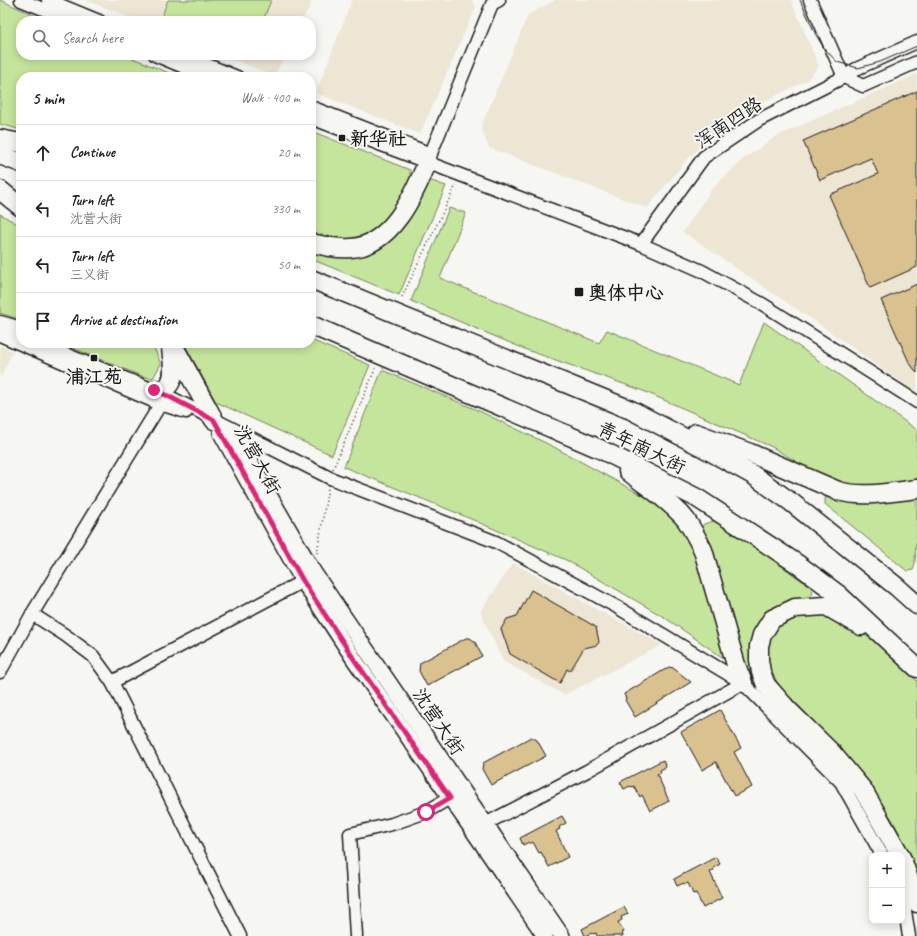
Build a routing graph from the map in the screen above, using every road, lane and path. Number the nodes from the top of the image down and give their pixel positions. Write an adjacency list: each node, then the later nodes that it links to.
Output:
1 (21, 0): 5 (street)
2 (48, 0): 6 (street)
3 (810, 0): 13 (street)
4 (494, 1): 19 (street)
5 (60, 16)
6 (87, 16)
7 (917, 42): 13 (street, 浑南四路)
8 (167, 60): 11 (street)
9 (195, 60): 12 (street)
10 (917, 62): 13 (street)
11 (196, 72)
12 (225, 72)
13 (844, 77): 26 (street, 浑南四路)
14 (316, 109): 19 (street)
15 (316, 120): 19 (street)
16 (0, 138): 17 (highway)
17 (16, 142)
18 (0, 155): 20 (highway)
19 (429, 159): 21 (street); 25 (highway)
20 (16, 161)
21 (460, 176): 26 (street); 28 (path)
22 (0, 189): 23 (highway); 24 (highway)
23 (16, 196)
24 (16, 203)
25 (316, 244)
26 (641, 244): 41 (street)
27 (316, 281): 42 (highway, 青年南大街)
28 (402, 297)
29 (0, 326): 31 (highway); 32 (street)
30 (316, 327): 44 (highway, 青年南大街)
31 (16, 330)
32 (16, 334)
33 (0, 335): 34 (street)
34 (16, 341)
35 (34, 348): 40 (street)
36 (50, 348): 40 (street)
37 (172, 348): 40 (highway)
38 (174, 348): 43 (highway)
39 (376, 367): 45 (path)
40 (160, 396): 43 (street); 49 (street)
41 (917, 402)
42 (631, 410): 46 (highway); 48 (highway, 青年南大街)
43 (214, 420): 45 (street); 47 (main road, 沈营大街)
44 (600, 449): 50 (highway, 青年南大街); 54 (highway)
45 (330, 478): 47 (path); 54 (street)
46 (917, 489)
47 (308, 577): 53 (street); 55 (main road, 沈营大街)
48 (917, 605)
49 (32, 614): 52 (street); 53 (street)
50 (892, 645): 51 (highway, 青年南大街); 58 (highway)
51 (917, 668)
52 (0, 672)
53 (112, 682): 62 (street)
54 (743, 683): 56 (street); 57 (street)
55 (456, 794): 56 (main road, 沈营大街); 63 (street); 64 (main road, 沈营大街)
56 (485, 824): 65 (main road, 沈营大街)
57 (880, 852)
58 (898, 852)
59 (905, 868): 60 (highway)
60 (917, 903)
61 (905, 911): 66 (street)
62 (240, 936)
63 (356, 936)
64 (545, 936)
65 (562, 936)
66 (909, 936)

